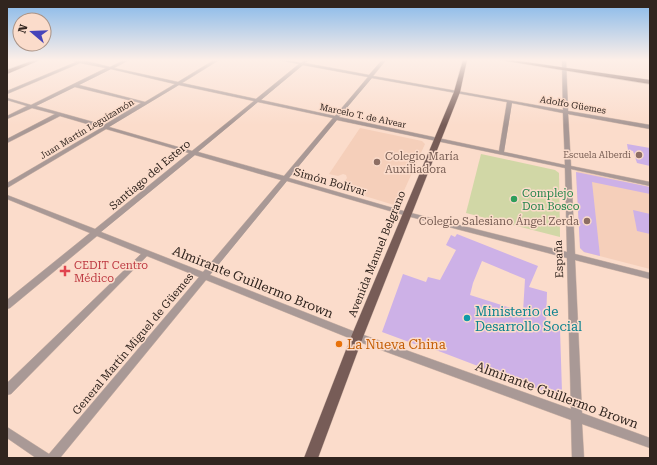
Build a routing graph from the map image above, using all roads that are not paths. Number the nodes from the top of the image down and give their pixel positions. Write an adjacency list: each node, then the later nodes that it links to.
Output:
1 (33, 82): 12 (street)
2 (83, 82): 10 (street)
3 (173, 82): 9 (street, Marcelo T. de Alvear)
4 (280, 82): 14 (street, Santiago del Estero)
5 (366, 82): 21 (street, General Martín Miguel de Güemes)
6 (402, 82): 11 (street, Adolfo Güemes)
7 (460, 82): 11 (main road, Avenida Manuel Belgrano)
8 (564, 82): 18 (street, España)
9 (179, 83): 14 (street, Marcelo T. de Alvear); 16 (street, Juan Martín Leguizamón)
10 (74, 86): 16 (street); 17 (street)
11 (457, 92): 15 (street, Adolfo Güemes); 24 (main road, Avenida Manuel Belgrano)
12 (7, 93)
13 (7, 99): 17 (street, Simón Bolívar)
14 (257, 101): 21 (street, Marcelo T. de Alvear); 26 (street, Santiago del Estero)
15 (510, 102): 18 (street, Adolfo Güemes); 27 (street)
16 (145, 104): 22 (street, Juan Martín Leguizamón)
17 (31, 106): 19 (street, Simón Bolívar); 20 (street)
18 (565, 112): 23 (street, Adolfo Güemes); 28 (street, España)
19 (59, 114): 22 (street, Simón Bolívar); 25 (street)
20 (7, 118)
21 (336, 118): 24 (street, Marcelo T. de Alvear); 29 (street, General Martín Miguel de Güemes)
22 (106, 127): 26 (street, Simón Bolívar); 31 (street, Juan Martín Leguizamón)
23 (650, 127)
24 (437, 140): 27 (street, Marcelo T. de Alvear); 33 (main road, Avenida Manuel Belgrano)
25 (7, 141)
26 (193, 152): 29 (street, Simón Bolívar); 34 (street, Santiago del Estero)
27 (501, 153): 28 (street, Marcelo T. de Alvear)
28 (566, 166): 30 (street, Marcelo T. de Alvear); 36 (street, España)
29 (286, 179): 33 (street, Simón Bolívar); 37 (street, General Martín Miguel de Güemes)
30 (650, 184)
31 (7, 186)
32 (7, 198): 34 (street, Almirante Guillermo Brown)
33 (407, 214): 36 (street, Simón Bolívar); 40 (main road, Avenida Manuel Belgrano)
34 (96, 232): 35 (street, Almirante Guillermo Brown); 39 (street, Santiago del Estero)
35 (146, 253): 37 (street, Almirante Guillermo Brown); 41 (street)
36 (570, 256): 38 (street, Simón Bolívar); 42 (street, España)
37 (204, 276): 40 (street, Almirante Guillermo Brown); 46 (street, General Martín Miguel de Güemes)
38 (650, 276)
39 (7, 305)
40 (357, 336): 42 (street, Almirante Guillermo Brown); 47 (main road, Avenida Manuel Belgrano)
41 (7, 390)
42 (576, 416): 44 (street, Almirante Guillermo Brown); 48 (street, España)
43 (7, 432): 45 (street)
44 (650, 443)
45 (46, 458)
46 (53, 458)
47 (311, 458)
48 (578, 458)

